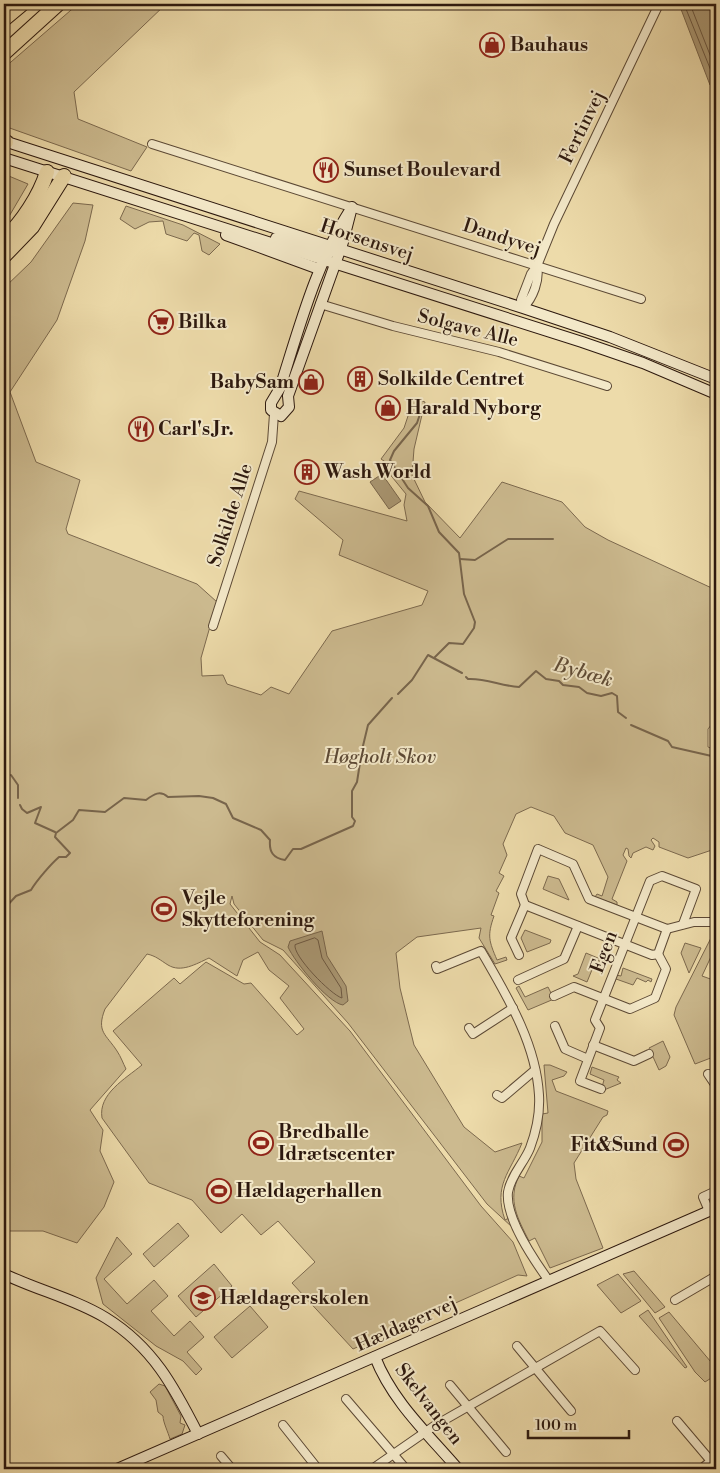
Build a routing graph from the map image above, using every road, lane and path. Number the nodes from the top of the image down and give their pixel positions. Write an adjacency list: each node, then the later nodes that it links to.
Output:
1 (22, 4): 5 (highway)
2 (48, 4): 6 (highway)
3 (58, 4): 7 (highway)
4 (660, 4): 21 (street, Fertinvej)
5 (4, 19)
6 (4, 41)
7 (4, 53)
8 (4, 142): 11 (main road, Horsensvej)
9 (152, 144): 15 (street, Dandyvej)
10 (4, 158): 12 (main road, Horsensvej)
11 (55, 160): 13 (main road); 14 (main road, Horsensvej)
12 (47, 172): 13 (main road, Horsensvej); 17 (highway)
13 (63, 172): 14 (main road); 16 (main road, Horsensvej); 18 (highway)
14 (140, 186): 19 (main road, Horsensvej)
15 (352, 207): 19 (main road); 20 (main road); 21 (street, Dandyvej)
16 (211, 223): 19 (main road, Horsensvej); 19 (main road)
17 (4, 239)
18 (4, 256)
19 (324, 257): 20 (main road, Horsensvej); 20 (main road, Horsensvej); 30 (main road, Solkilde Alle)
20 (337, 258): 22 (main road, Horsensvej); 24 (main road, Solkilde Alle); 25 (main road, Horsensvej)
21 (537, 266): 23 (street, Dandyvej); 25 (street, Fertinvej)
22 (428, 292): 25 (main road); 26 (main road, Horsensvej)
23 (641, 299)
24 (320, 304): 28 (street, Solgave Alle); 30 (main road, Solkilde Alle)
25 (526, 305): 26 (main road); 27 (main road, Horsensvej)
26 (519, 322): 29 (main road, Horsensvej)
27 (716, 379)
28 (607, 386)
29 (716, 394)
30 (278, 415): 31 (street, Solkilde Alle)
31 (212, 626)
32 (524, 905): 33 (street); 36 (street); 40 (street)
33 (635, 917): 35 (street, Egen); 37 (street); 38 (street, Egen)
34 (716, 922): 35 (street)
35 (683, 924): 37 (street)
36 (578, 926): 38 (street); 42 (street)
37 (667, 929): 39 (street)
38 (625, 944): 39 (street); 44 (street, Egen)
39 (658, 954): 44 (street)
40 (519, 955)
41 (436, 966): 45 (street)
42 (518, 980)
43 (554, 996): 44 (street, Egen)
44 (603, 998): 48 (street, Egen)
45 (513, 1008): 47 (street); 51 (street)
46 (555, 1026): 50 (street)
47 (469, 1028)
48 (593, 1045): 49 (street); 50 (street, Egen)
49 (649, 1054)
50 (588, 1059): 54 (street, Egen)
51 (535, 1070): 55 (street); 60 (street)
52 (708, 1074): 53 (street)
53 (716, 1086)
54 (601, 1089)
55 (497, 1095)
56 (716, 1191): 57 (street, Hældagervej)
57 (713, 1210): 60 (main road, Hældagervej)
58 (4, 1274): 73 (main road)
59 (716, 1276): 61 (street)
60 (549, 1281): 63 (main road, Hældagervej)
61 (675, 1300)
62 (516, 1346): 64 (street)
63 (375, 1357): 72 (main road, Skelvangen); 73 (main road, Hældagervej)
64 (535, 1369): 65 (street); 68 (street); 69 (street)
65 (634, 1370)
66 (450, 1385): 68 (street)
67 (346, 1399): 75 (street)
68 (468, 1407): 72 (street); 74 (street)
69 (571, 1411)
70 (678, 1421): 77 (street)
71 (283, 1425): 80 (street)
72 (426, 1432): 75 (street); 83 (main road, Skelvangen)
73 (198, 1434): 78 (main road, Hældagervej)
74 (506, 1452)
75 (393, 1455): 81 (street); 82 (street)
76 (222, 1456): 79 (street)
77 (714, 1464): 84 (street)
78 (117, 1469)
79 (232, 1469)
80 (318, 1469)
81 (372, 1469)
82 (406, 1469)
83 (458, 1469)
84 (702, 1469)

